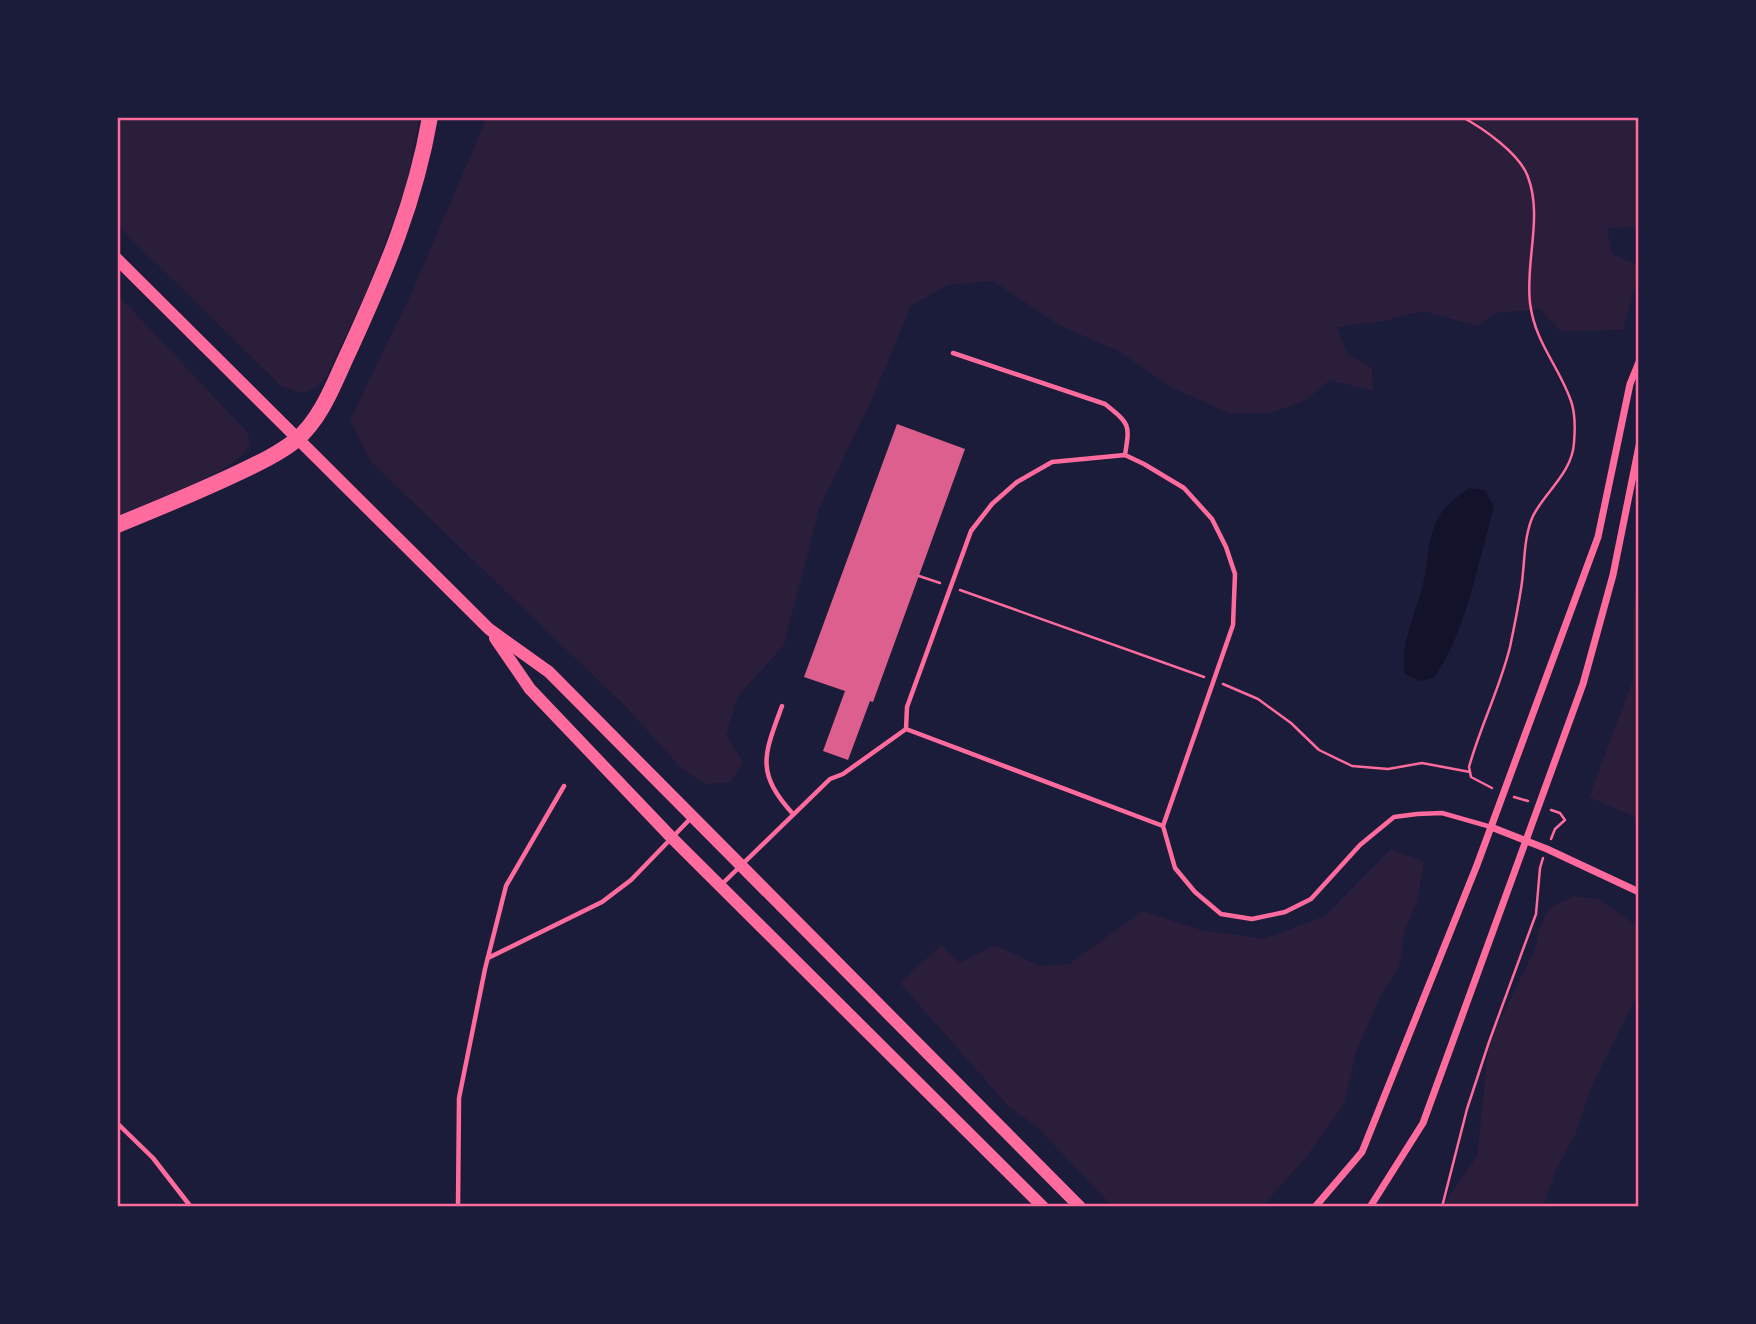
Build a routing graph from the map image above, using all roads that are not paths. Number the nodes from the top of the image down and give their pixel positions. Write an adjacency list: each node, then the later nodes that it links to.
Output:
1 (430, 117): 5 (highway)
2 (117, 259): 5 (main road)
3 (953, 353): 7 (lane)
4 (1639, 362): 16 (street)
5 (296, 440): 8 (highway); 9 (main road)
6 (1639, 446): 18 (street)
7 (1125, 455): 11 (lane); 15 (lane)
8 (117, 525)
9 (489, 629): 14 (main road); 17 (main road)
10 (782, 706): 13 (lane)
11 (906, 729): 13 (lane); 15 (lane)
12 (564, 786): 22 (lane)
13 (793, 814): 19 (lane)
14 (692, 818): 17 (lane); 19 (main road)
15 (1163, 826): 16 (lane)
16 (1491, 827): 18 (street); 28 (street)
17 (672, 838): 20 (main road); 22 (lane)
18 (1525, 841): 21 (street); 29 (street)
19 (740, 866): 20 (lane); 27 (main road)
20 (720, 886): 26 (main road)
21 (1639, 891)
22 (488, 958): 25 (lane)
23 (117, 1123): 24 (lane)
24 (191, 1207)
25 (458, 1207)
26 (1043, 1207)
27 (1080, 1207)
28 (1315, 1207)
29 (1370, 1207)

